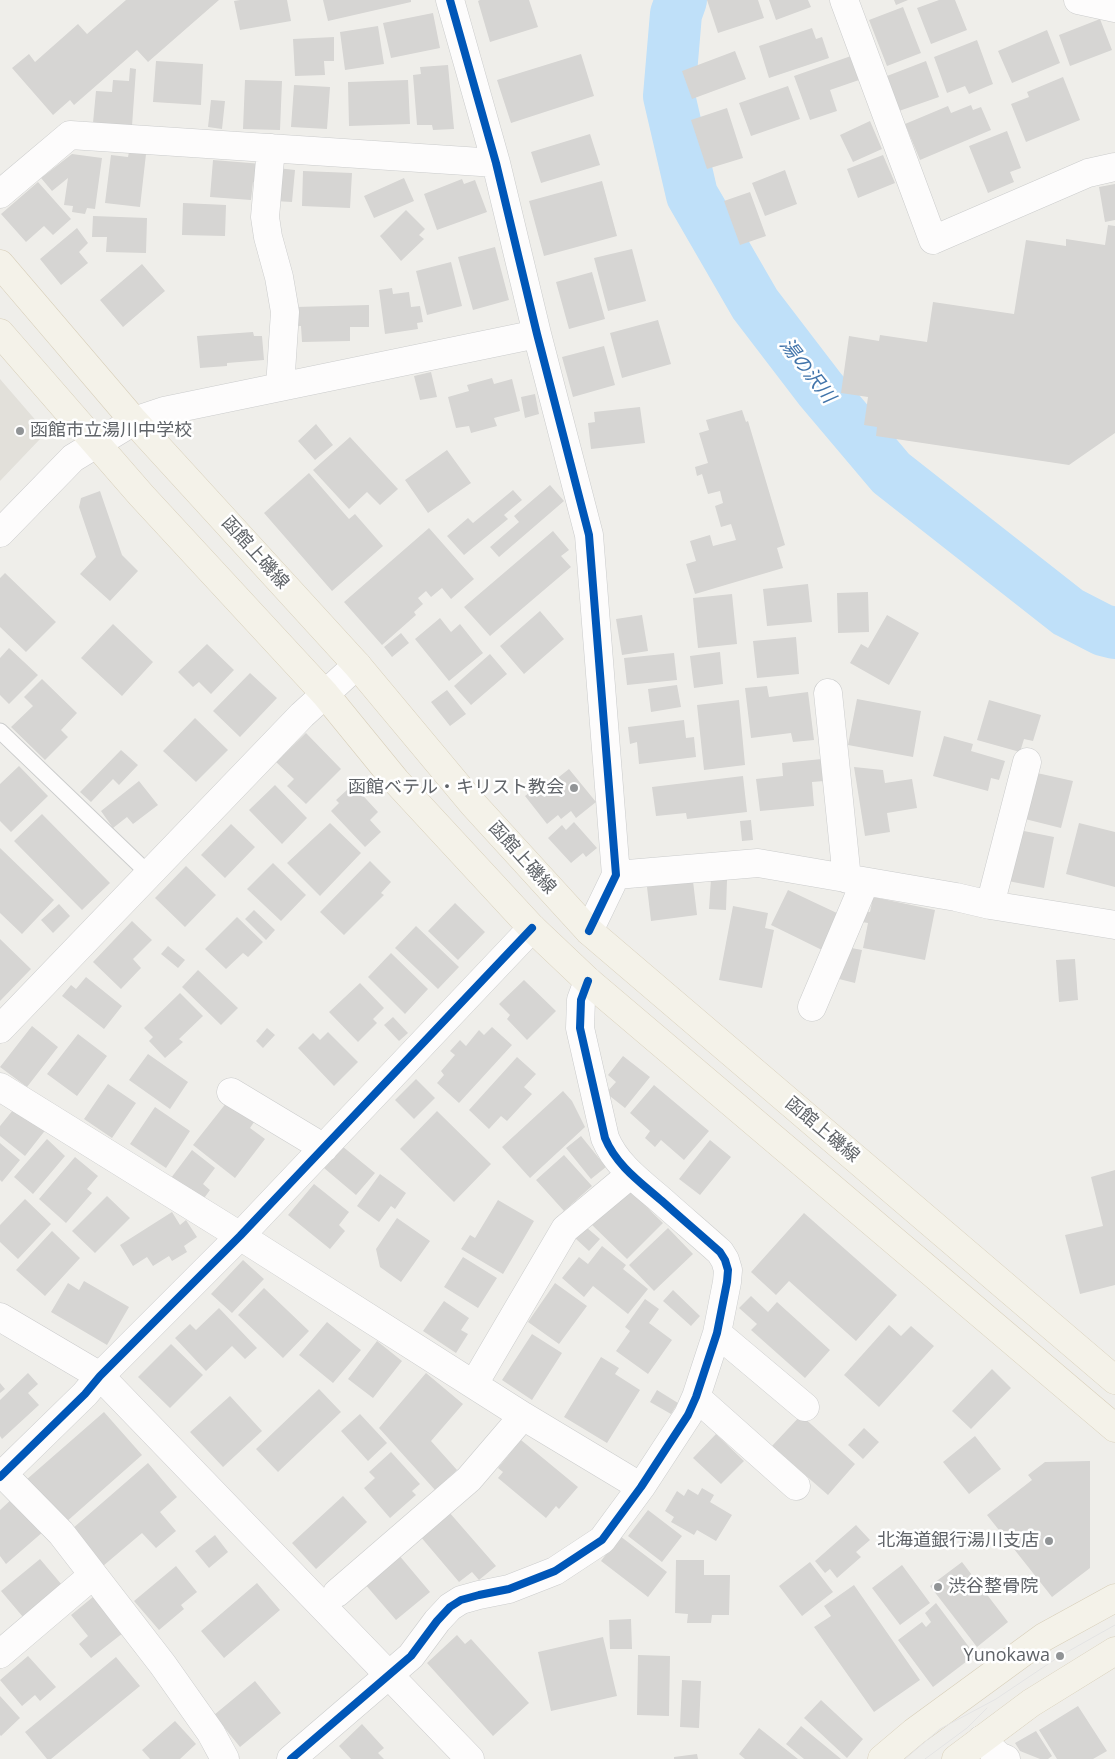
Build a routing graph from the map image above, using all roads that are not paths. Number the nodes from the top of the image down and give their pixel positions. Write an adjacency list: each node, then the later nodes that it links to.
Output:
1 (450, 0): 6 (street)
2 (844, 0): 7 (street)
3 (1078, 0): 4 (street)
4 (1115, 8)
5 (271, 148): 6 (street); 8 (street); 12 (street)
6 (496, 163): 11 (street)
7 (1115, 167)
8 (0, 194)
9 (0, 264): 13 (main road, 函館上磯線)
10 (0, 333): 14 (main road)
11 (538, 334): 12 (street); 22 (street)
12 (280, 387): 13 (street)
13 (134, 421): 14 (street); 16 (main road, 函館上磯線)
14 (96, 444): 15 (street); 18 (main road)
15 (0, 534)
16 (357, 665): 18 (street); 27 (main road, 函館上磯線)
17 (828, 693): 23 (street)
18 (325, 694): 21 (street); 26 (main road)
19 (0, 731): 21 (lane)
20 (1027, 762): 24 (street)
21 (149, 874): 30 (street)
22 (616, 875): 23 (street); 27 (street)
23 (856, 881): 24 (street); 29 (street)
24 (990, 905): 25 (street)
25 (1115, 925)
26 (532, 928): 28 (main road); 33 (street)
27 (589, 931): 39 (main road, 函館上磯線)
28 (588, 981): 34 (street); 44 (main road)
29 (812, 1007)
30 (0, 1029)
31 (0, 1087): 35 (street)
32 (231, 1092): 33 (street)
33 (324, 1148): 35 (street)
34 (631, 1174): 37 (street); 40 (street)
35 (240, 1236): 38 (street); 40 (street)
36 (0, 1316): 38 (street)
37 (717, 1333): 41 (street); 42 (street)
38 (100, 1376): 45 (street); 53 (street)
39 (1115, 1380)
40 (474, 1384): 43 (street)
41 (696, 1397): 46 (street); 47 (street)
42 (806, 1407)
43 (523, 1416): 47 (street); 49 (street)
44 (1115, 1428)
45 (2, 1476): 48 (street)
46 (796, 1486)
47 (641, 1487): 53 (street)
48 (93, 1575): 52 (street); 55 (street)
49 (337, 1593)
50 (1115, 1598): 58 (main road)
51 (1115, 1651): 54 (main road)
52 (0, 1654)
53 (389, 1674): 56 (street); 57 (street)
54 (981, 1740): 59 (main road); 60 (street)
55 (226, 1759)
56 (290, 1759)
57 (470, 1759)
58 (882, 1759)
59 (956, 1759)
60 (1006, 1759)

